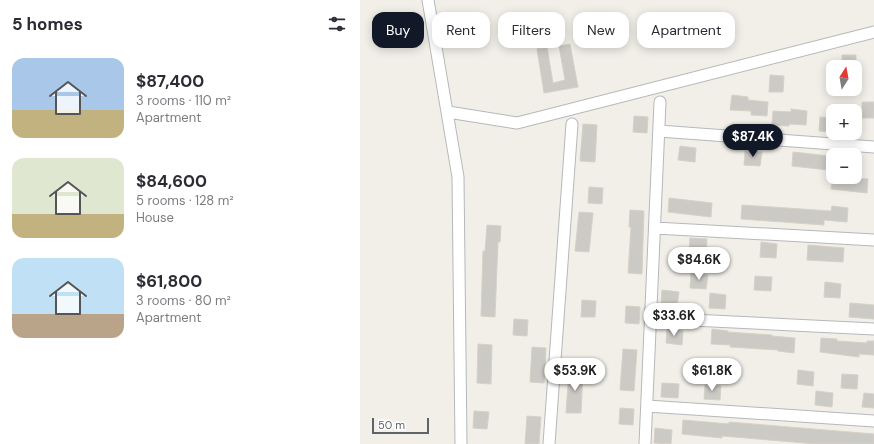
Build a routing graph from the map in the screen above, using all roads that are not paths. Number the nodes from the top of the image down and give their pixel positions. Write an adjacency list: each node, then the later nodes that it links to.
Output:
1 (428, 0): 4 (street)
2 (874, 32): 4 (street)
3 (660, 102): 6 (street)
4 (448, 112): 14 (street)
5 (572, 124): 15 (street)
6 (659, 130): 7 (street); 8 (street)
7 (874, 147)
8 (655, 228): 9 (street); 10 (street)
9 (874, 240)
10 (651, 318): 11 (street); 12 (street)
11 (874, 329)
12 (647, 406): 13 (street); 16 (street)
13 (874, 421)
14 (462, 444)
15 (549, 444)
16 (645, 444)

